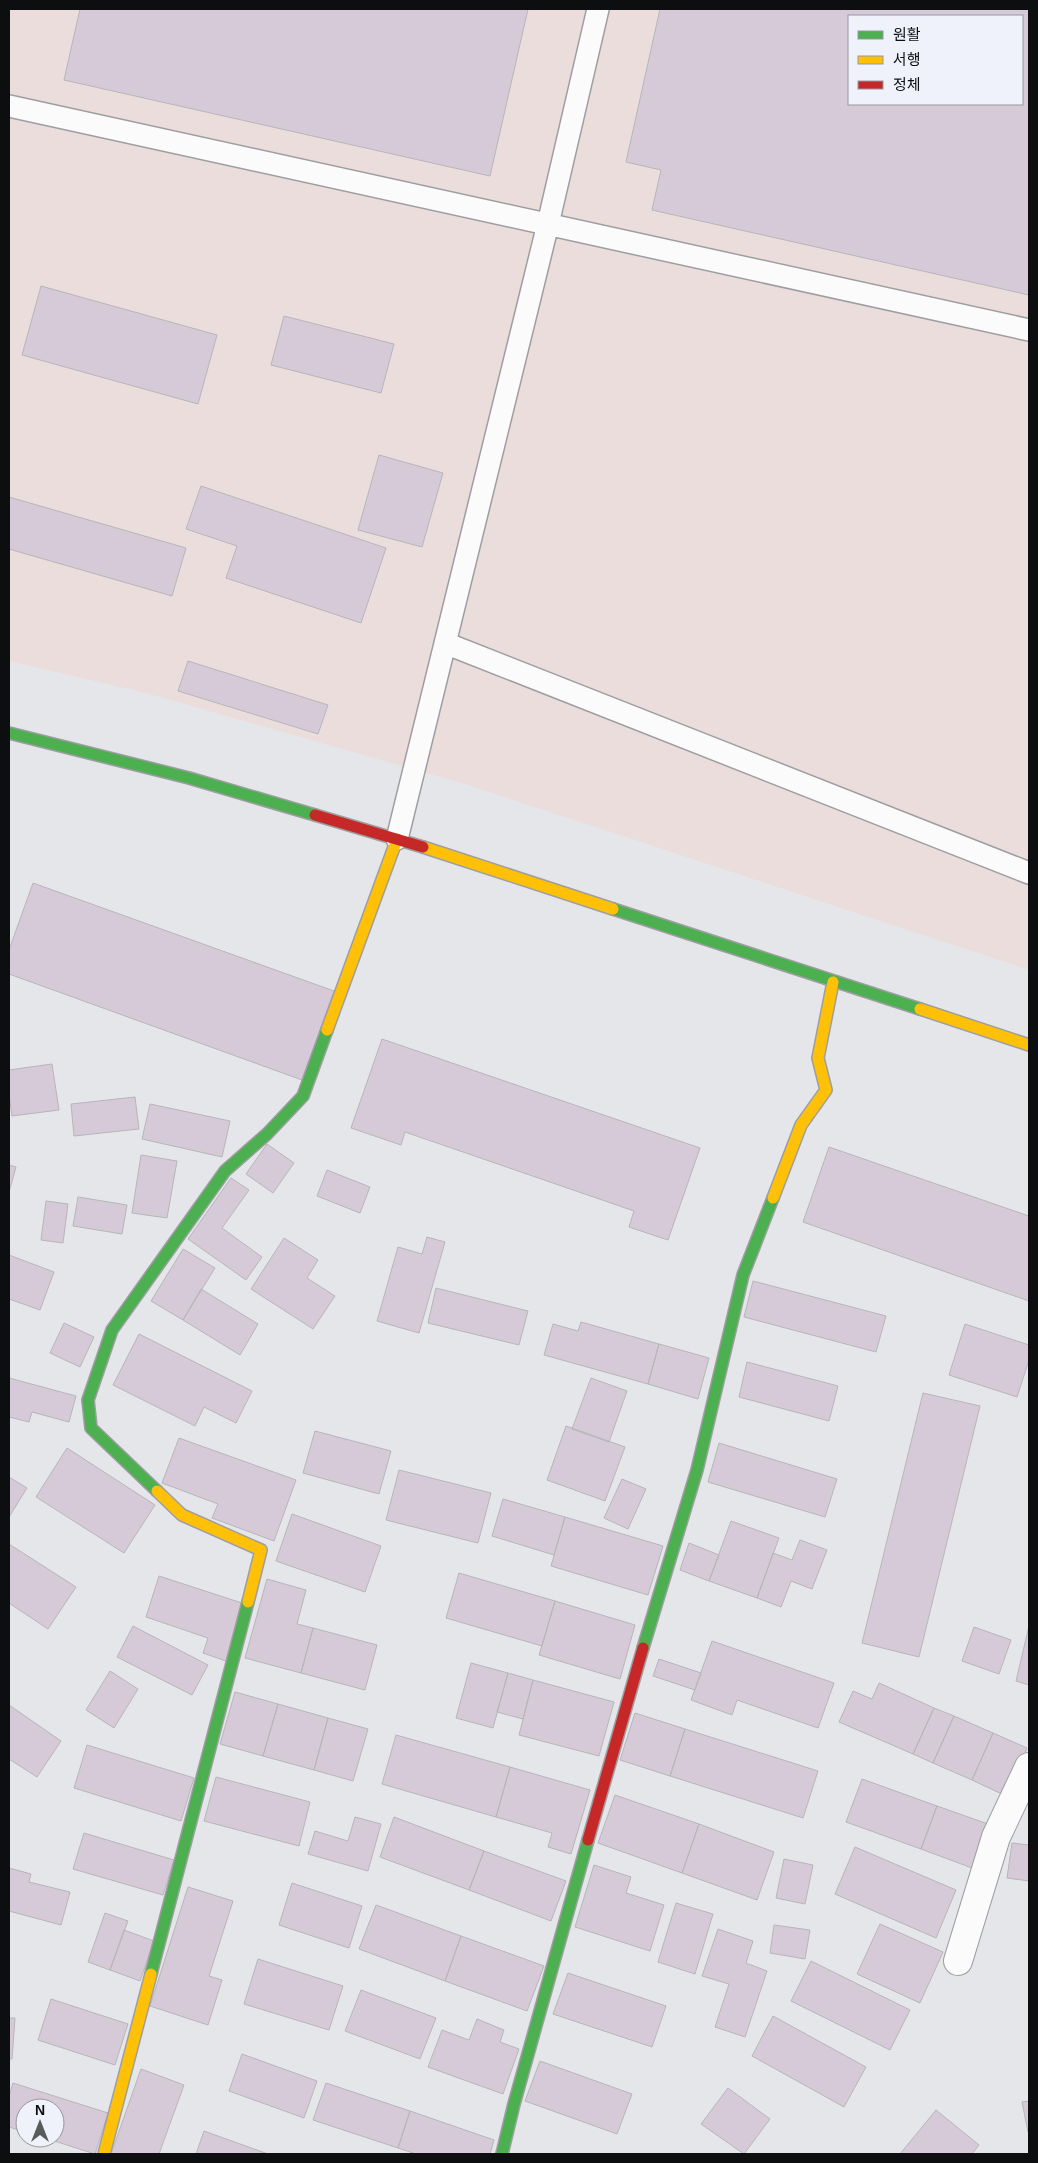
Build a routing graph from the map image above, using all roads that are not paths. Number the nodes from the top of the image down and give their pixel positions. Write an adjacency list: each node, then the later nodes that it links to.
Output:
1 (598, 9): 3 (lane)
2 (9, 106): 3 (lane)
3 (548, 224): 4 (lane); 5 (lane)
4 (1029, 330)
5 (445, 643): 7 (lane); 8 (lane)
6 (9, 733): 7 (street)
7 (397, 839): 9 (street); 13 (street)
8 (1029, 873)
9 (833, 982): 10 (street); 14 (street)
10 (1029, 1045)
11 (1029, 1767): 12 (street)
12 (958, 1961)
13 (104, 2154)
14 (502, 2154)

